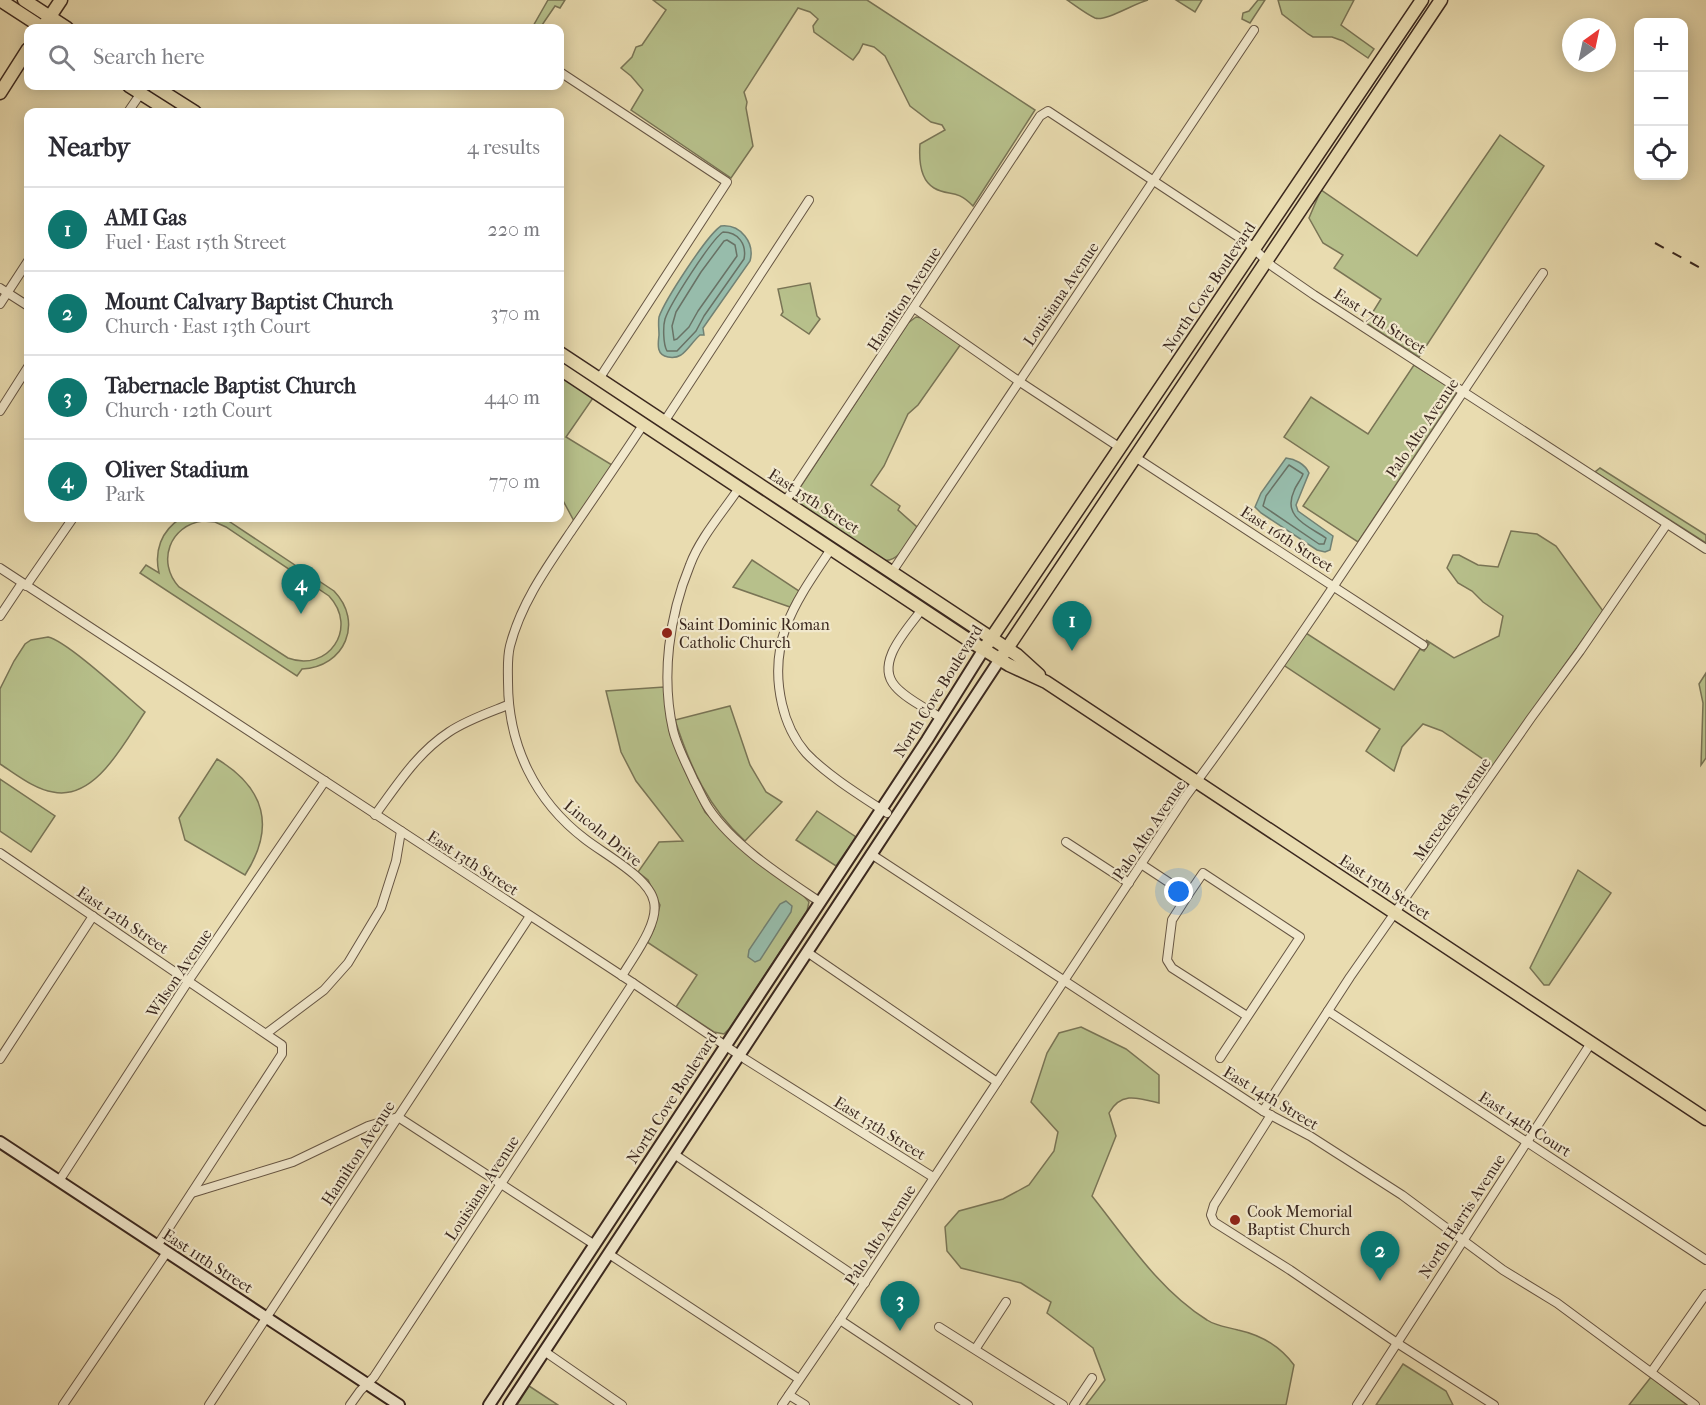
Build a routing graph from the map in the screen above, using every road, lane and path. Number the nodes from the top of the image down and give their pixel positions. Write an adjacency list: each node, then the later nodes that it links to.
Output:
1 (0, 0): 7 (main road)
2 (24, 0): 6 (main road)
3 (61, 0): 6 (main road)
4 (1422, 0): 23 (main road, North Cove Boulevard)
5 (1441, 0): 24 (main road, North Cove Boulevard)
6 (50, 17): 8 (main road); 9 (main road)
7 (37, 24)
8 (46, 24)
9 (61, 24)
10 (1254, 30): 21 (street, Louisiana Avenue)
11 (24, 55): 16 (main road)
12 (564, 75): 34 (street)
13 (142, 90): 17 (street)
14 (144, 90): 18 (main road)
15 (160, 90): 19 (main road)
16 (0, 93)
17 (131, 108)
18 (165, 108)
19 (189, 108)
20 (1046, 112): 21 (street, East 17th Street); 30 (street, Hamilton Avenue)
21 (1153, 180): 23 (street, East 17th Street); 35 (street, Louisiana Avenue)
22 (808, 200): 40 (street)
23 (1255, 248): 24 (street, East 17th Street); 43 (main road, North Cove Boulevard)
24 (1266, 261): 37 (street, East 17th Street); 44 (main road, North Cove Boulevard)
25 (24, 266): 27 (street)
26 (1543, 273): 37 (street, Palo Alto Avenue)
27 (4, 291): 28 (street); 29 (street)
28 (0, 304)
29 (24, 304)
30 (914, 308): 35 (street); 47 (street, Hamilton Avenue)
31 (564, 356): 34 (main road, East 15th Street)
32 (564, 372): 36 (main road, East 15th Street)
33 (24, 373): 38 (street)
34 (599, 379): 36 (main road); 39 (main road, East 15th Street)
35 (1020, 382): 43 (street); 55 (street, Louisiana Avenue)
36 (591, 390): 41 (main road, East 15th Street)
37 (1463, 391): 50 (street, East 17th Street); 58 (street, Palo Alto Avenue)
38 (0, 411)
39 (651, 414): 40 (main road, East 15th Street); 41 (main road)
40 (664, 422): 42 (main road); 45 (main road, East 15th Street)
41 (644, 425): 42 (main road, East 15th Street); 64 (street, Lincoln Drive)
42 (656, 433): 46 (main road, East 15th Street)
43 (1119, 447): 61 (main road, North Cove Boulevard)
44 (1135, 457): 58 (street, East 16th Street); 63 (main road, North Cove Boulevard)
45 (746, 476): 46 (main road); 47 (main road, East 15th Street)
46 (739, 488): 48 (main road, East 15th Street); 77 (street)
47 (785, 502): 48 (main road); 51 (main road, East 15th Street)
48 (778, 513): 52 (main road, East 15th Street)
49 (70, 522): 56 (street)
50 (1667, 524): 53 (street, East 17th Street); 78 (street, Mercedes Avenue)
51 (839, 537): 52 (main road); 55 (main road, East 15th Street)
52 (831, 549): 57 (main road, East 15th Street); 68 (street)
53 (1706, 549)
54 (0, 568): 56 (street, East 13th Street)
55 (892, 572): 57 (main road); 61 (main road, East 15th Street)
56 (24, 584): 60 (street); 66 (street, East 13th Street)
57 (884, 584): 59 (main road, East 15th Street)
58 (1334, 585): 62 (street, East 16th Street); 67 (street, Palo Alto Avenue)
59 (922, 609): 61 (main road, East 15th Street); 65 (street)
60 (0, 616)
61 (987, 643): 63 (main road, East 15th Street); 65 (main road, North Cove Boulevard)
62 (1424, 645)
63 (1003, 654): 67 (main road, East 15th Street); 73 (main road, North Cove Boulevard)
64 (508, 705): 69 (street); 82 (street, Lincoln Drive)
65 (941, 718): 68 (main road, North Cove Boulevard)
66 (325, 781): 69 (street, East 13th Street); 83 (street, Wilson Avenue)
67 (1197, 782): 74 (street, Palo Alto Avenue); 78 (main road, East 15th Street)
68 (884, 811): 73 (main road); 77 (main road, North Cove Boulevard)
69 (375, 814): 70 (street, East 13th Street)
70 (400, 831): 80 (street, East 13th Street); 88 (street)
71 (1066, 842): 75 (street)
72 (0, 853): 79 (street, East 12th Street)
73 (871, 854): 81 (main road, North Cove Boulevard); 84 (street, East 14th Street)
74 (1141, 864): 75 (street, Palo Alto Avenue); 76 (street)
75 (1129, 883): 84 (street, Palo Alto Avenue)
76 (1188, 896): 87 (street); 87 (street)
77 (820, 902): 90 (main road, North Cove Boulevard)
78 (1396, 914): 86 (street, Mercedes Avenue); 89 (main road, East 15th Street)
79 (93, 916): 83 (street, East 12th Street); 93 (street)
80 (530, 916): 82 (street, East 13th Street); 96 (street, Hamilton Avenue)
81 (807, 952): 91 (main road, North Cove Boulevard); 94 (street)
82 (622, 976): 85 (street, East 13th Street)
83 (189, 980): 88 (street, East 12th Street); 102 (street, Wilson Avenue)
84 (1064, 982): 94 (street, Palo Alto Avenue); 95 (street, East 14th Street)
85 (633, 983): 90 (street, East 13th Street); 103 (street, Louisiana Avenue)
86 (1328, 1011): 95 (street, Mercedes Avenue); 98 (street, East 14th Court)
87 (1247, 1016): 92 (street)
88 (267, 1033): 104 (street, East 12th Street)
89 (1591, 1043): 97 (main road, East 15th Street); 98 (street, North Harris Avenue)
90 (726, 1045): 91 (street, East 13th Street); 106 (main road, North Cove Boulevard)
91 (739, 1055): 100 (main road, North Cove Boulevard); 101 (street, East 13th Street)
92 (1220, 1058)
93 (0, 1059)
94 (997, 1082): 101 (street, Palo Alto Avenue)
95 (1267, 1113): 105 (street, East 14th Street); 116 (street, Mercedes Avenue)
96 (398, 1117): 103 (street); 104 (street); 113 (street, Hamilton Avenue)
97 (1706, 1119)
98 (1526, 1141): 105 (street, North Harris Avenue); 109 (street, East 14th Court)
99 (0, 1142): 102 (main road, East 11th Street)
100 (674, 1154): 108 (main road, North Cove Boulevard); 110 (street)
101 (933, 1178): 110 (street, Palo Alto Avenue)
102 (59, 1181): 107 (main road, East 11th Street)
103 (501, 1183): 106 (street); 122 (street, Louisiana Avenue)
104 (192, 1193): 107 (street)
105 (1462, 1241): 116 (street, North Harris Avenue); 119 (street, East 14th Street)
106 (595, 1245): 128 (main road, North Cove Boulevard)
107 (162, 1249): 113 (main road, East 11th Street); 124 (street)
108 (609, 1254): 118 (main road, North Cove Boulevard); 121 (street)
109 (1706, 1260)
110 (865, 1283): 114 (street, Palo Alto Avenue)
111 (1706, 1294): 119 (street)
112 (1006, 1302): 117 (street)
113 (267, 1318): 122 (main road, East 11th Street); 125 (street, Hamilton Avenue)
114 (840, 1320): 121 (street, Palo Alto Avenue); 133 (street)
115 (939, 1327): 117 (street)
116 (1397, 1343): 136 (street, North Harris Avenue); 137 (street)
117 (976, 1348): 134 (street)
118 (544, 1351): 129 (main road, North Cove Boulevard); 130 (street)
119 (1652, 1371): 138 (street, East 14th Street)
120 (1092, 1378): 135 (street)
121 (799, 1379): 123 (street, Palo Alto Avenue)
122 (367, 1384): 126 (street, Louisiana Avenue); 127 (main road, East 11th Street)
123 (789, 1395): 131 (street, Palo Alto Avenue); 132 (street)
124 (63, 1405)
125 (209, 1405)
126 (350, 1405)
127 (399, 1405)
128 (489, 1405)
129 (509, 1405)
130 (621, 1405)
131 (782, 1405)
132 (805, 1405)
133 (969, 1405)
134 (1063, 1405)
135 (1074, 1405)
136 (1357, 1405)
137 (1494, 1405)
138 (1695, 1405)

